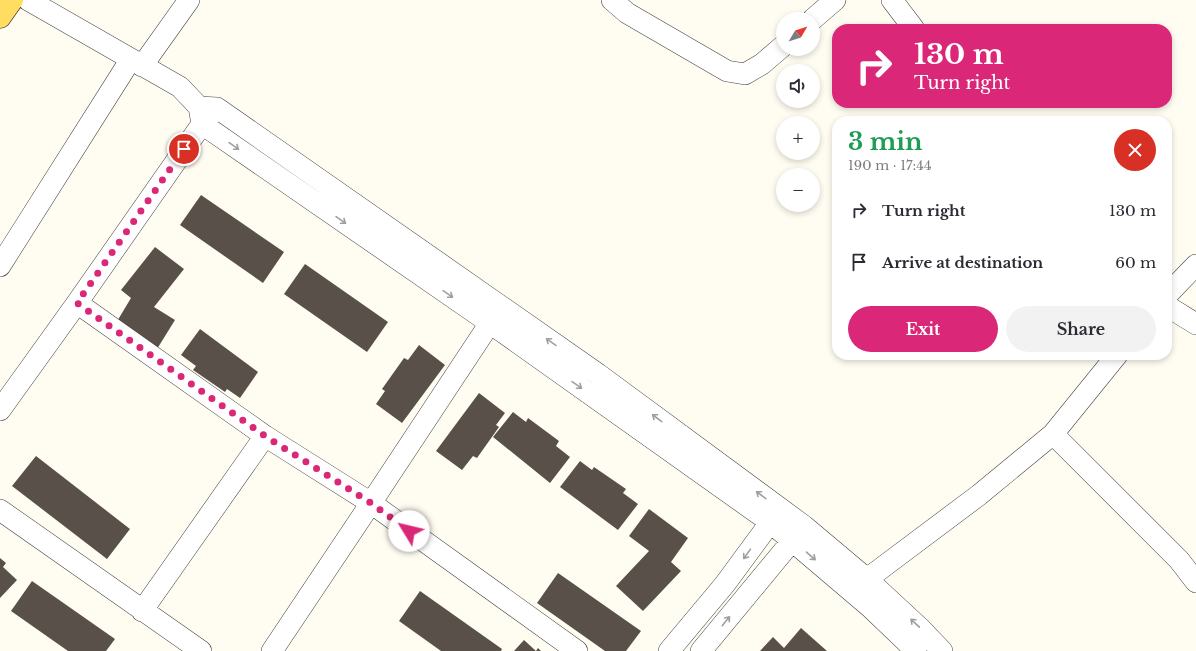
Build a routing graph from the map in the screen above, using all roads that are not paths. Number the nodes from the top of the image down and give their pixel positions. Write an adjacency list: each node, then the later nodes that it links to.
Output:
1 (12, 0): 8 (main road)
2 (28, 0): 11 (street)
3 (189, 0): 11 (street)
4 (612, 0): 10 (street)
5 (835, 0): 7 (street)
6 (892, 0): 9 (street)
7 (820, 13)
8 (0, 17)
9 (910, 24)
10 (776, 52)
11 (136, 62): 12 (street); 14 (street)
12 (206, 113): 16 (street); 18 (street)
13 (1196, 265): 15 (street)
14 (0, 266)
15 (1172, 290)
16 (77, 303): 21 (street); 23 (street)
17 (1172, 309): 19 (street)
18 (495, 314): 24 (street); 26 (street)
19 (1196, 324)
20 (1113, 360): 22 (street)
21 (0, 410)
22 (1053, 434): 28 (street); 29 (street)
23 (265, 436): 24 (street); 30 (street)
24 (371, 503): 32 (street); 33 (street)
25 (0, 510): 30 (street)
26 (775, 516): 27 (street); 34 (street, one-way to 34)
27 (798, 533): 28 (street); 35 (street, one-way to 27); 36 (street, one-way to 36)
28 (867, 579): 37 (street, one-way to 28)
29 (1196, 582)
30 (142, 610): 31 (street)
31 (201, 651)
32 (272, 651)
33 (576, 651)
34 (669, 651)
35 (701, 651)
36 (916, 651)
37 (942, 651)

